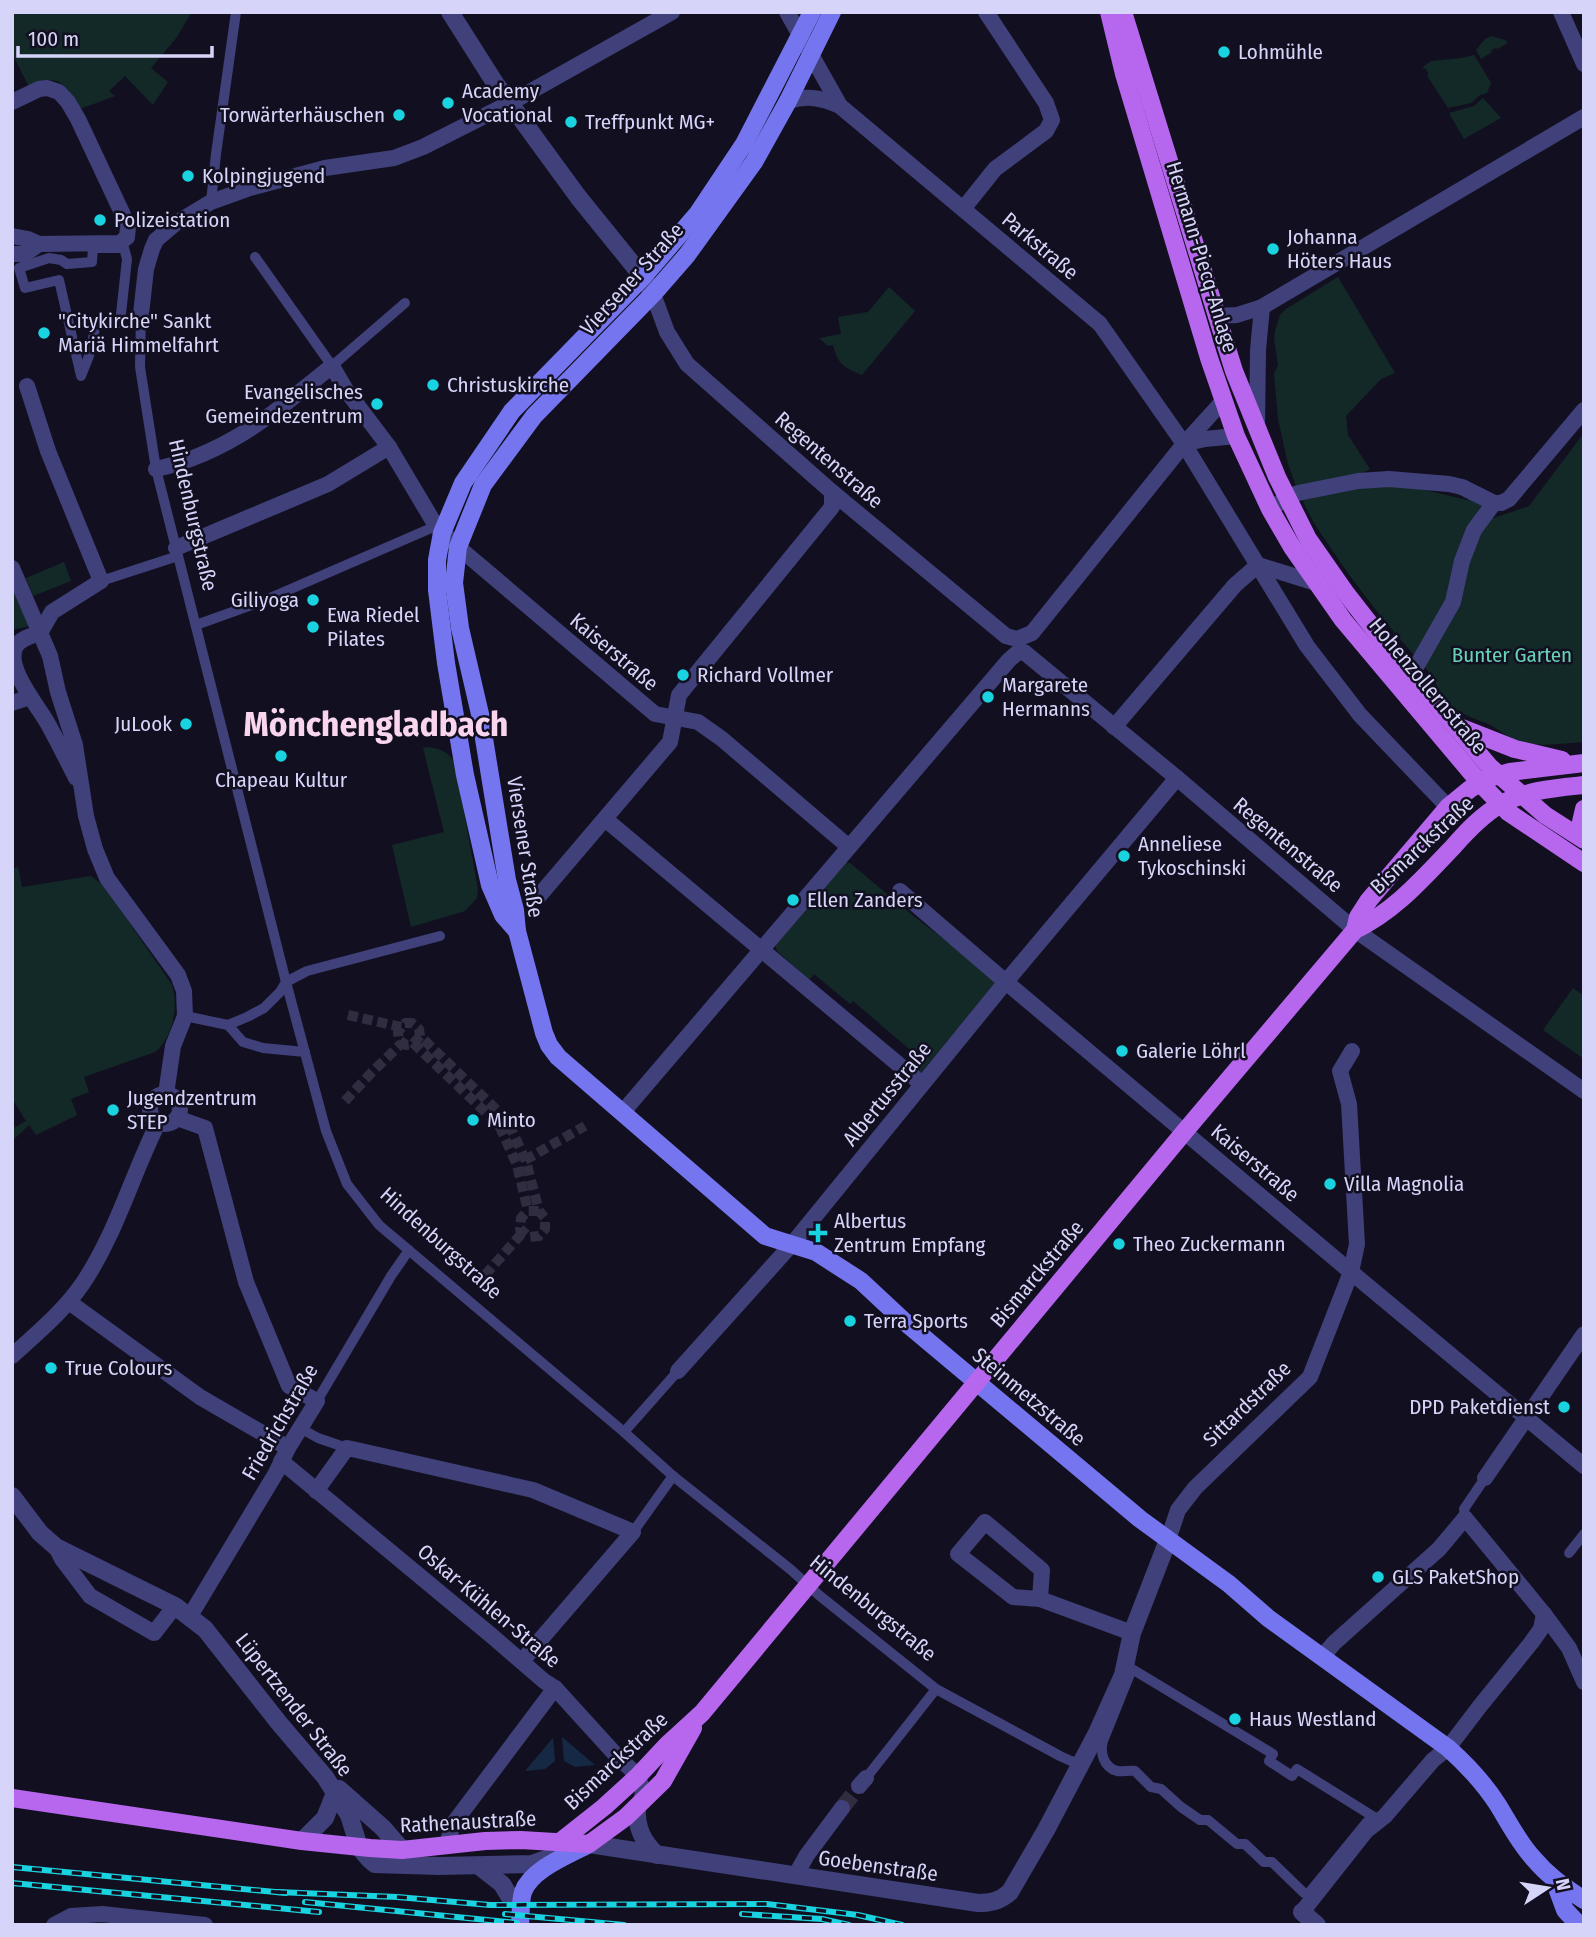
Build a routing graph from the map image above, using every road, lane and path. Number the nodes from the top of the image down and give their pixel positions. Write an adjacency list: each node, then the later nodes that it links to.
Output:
1 (236, 12): 19 (street)
2 (450, 12): 16 (street)
3 (672, 12): 16 (street)
4 (787, 12): 11 (street, Parkstraße)
5 (811, 12): 11 (main road, Viersener Straße)
6 (832, 12): 12 (main road, Viersener Straße)
7 (986, 12): 20 (street)
8 (1109, 12): 30 (main road, Hermann-Piecq-Anlage)
9 (1123, 12): 34 (main road, Hermann-Piecq-Anlage)
10 (1561, 12): 13 (street)
11 (799, 36): 12 (street, Parkstraße); 27 (main road, Viersener Straße)
12 (811, 56): 14 (main road, Viersener Straße); 17 (street, Parkstraße)
13 (1584, 64)
14 (788, 101): 17 (street, Parkstraße); 29 (main road, Viersener Straße)
15 (12, 102): 22 (street)
16 (510, 103): 19 (street); 27 (street)
17 (840, 106): 20 (street, Parkstraße)
18 (1584, 117): 32 (street)
19 (211, 202): 24 (street)
20 (963, 209): 41 (street, Parkstraße)
21 (12, 236): 23 (street)
22 (127, 237): 23 (street); 24 (street)
23 (39, 244): 25 (street)
24 (152, 249): 33 (street, Hindenburgstraße)
25 (12, 254)
26 (255, 257): 35 (street)
27 (643, 277): 29 (street); 49 (main road, Viersener Straße)
28 (25, 288): 28 (street)
29 (653, 294): 45 (street, Regentenstraße); 50 (main road, Viersener Straße)
30 (1191, 295): 34 (main road); 37 (main road, Hermann-Piecq-Anlage)
31 (405, 303): 35 (street)
32 (1262, 307): 34 (street); 39 (street)
33 (141, 314): 43 (street, Hindenburgstraße)
34 (1216, 316): 39 (main road, Hermann-Piecq-Anlage)
35 (332, 366): 42 (street, Kaiserstraße); 43 (street)
36 (30, 393): 54 (street)
37 (1223, 401): 40 (main road, Hermann-Piecq-Anlage); 41 (street)
38 (1584, 410): 47 (street)
39 (1257, 429): 44 (main road, Hohenzollernstraße)
40 (1236, 436): 41 (street); 44 (main road); 48 (main road, Hermann-Piecq-Anlage)
41 (1184, 444): 45 (street, Regentenstraße); 52 (street)
42 (389, 447): 49 (street, Kaiserstraße); 51 (street)
43 (156, 469): 51 (street, Hindenburgstraße)
44 (1277, 477): 46 (main road, Hohenzollernstraße)
45 (832, 492): 61 (street)
46 (1287, 498): 47 (street); 48 (street); 58 (main road, Hohenzollernstraße)
47 (1494, 503): 58 (street)
48 (1270, 509): 55 (main road, Hohenzollernstraße)
49 (439, 530): 50 (street, Kaiserstraße); 56 (street); 81 (main road, Viersener Straße)
50 (458, 547): 61 (street, Kaiserstraße); 81 (main road, Viersener Straße)
51 (177, 552): 54 (street); 56 (street, Hindenburgstraße)
52 (1258, 565): 55 (street); 63 (street); 72 (street)
53 (12, 569): 57 (street)
54 (101, 581): 57 (street)
55 (1316, 583): 67 (main road, Hohenzollernstraße)
56 (196, 625): 84 (street, Hindenburgstraße)
57 (40, 633): 59 (street); 69 (street)
58 (1412, 674): 62 (main road, Hohenzollernstraße)
59 (30, 697): 60 (street); 69 (street)
60 (12, 703)
61 (675, 717): 74 (street); 76 (street, Kaiserstraße)
62 (1455, 725): 64 (main road); 65 (main road, Hohenzollernstraße)
63 (1114, 727): 66 (street, Regentenstraße); 76 (street, Regentenstraße)
64 (1581, 763): 65 (main road, Bismarckstraße)
65 (1498, 775): 67 (main road, Bismarckstraße); 70 (main road, Hohenzollernstraße)
66 (1177, 778): 80 (street, Regentenstraße); 85 (street, Albertusstraße)
67 (1480, 783): 71 (main road, Hohenzollernstraße); 72 (main road, Bismarckstraße)
68 (1584, 785): 70 (main road, Bismarckstraße)
69 (82, 788): 86 (street)
70 (1522, 795): 71 (main road, Bismarckstraße); 75 (main road, Hohenzollernstraße)
71 (1500, 805): 77 (main road, Hohenzollernstraße); 80 (main road, Bismarckstraße)
72 (1448, 807): 80 (main road, Bismarckstraße)
73 (1584, 809): 75 (main road)
74 (605, 819): 79 (street); 83 (street)
75 (1584, 839)
76 (849, 847): 83 (street)
77 (1584, 863)
78 (900, 891): 85 (street, Kaiserstraße)
79 (539, 896)
80 (1355, 930): 91 (street, Regentenstraße); 96 (main road, Bismarckstraße)
81 (517, 931): 93 (main road, Steinmetzstraße)
82 (440, 936): 84 (street)
83 (762, 949): 90 (street); 93 (street)
84 (286, 982): 87 (street); 89 (street, Hindenburgstraße)
85 (1007, 983): 90 (street, Albertusstraße); 96 (street, Kaiserstraße)
86 (184, 1016): 87 (street); 92 (street)
87 (228, 1025): 89 (street)
88 (1352, 1051): 99 (street, Sittardstraße)
89 (305, 1052): 98 (street, Hindenburgstraße)
90 (922, 1084): 97 (street, Albertusstraße)
91 (1584, 1091)
92 (166, 1094): 94 (street); 95 (street)
93 (622, 1113): 97 (main road, Steinmetzstraße)
94 (177, 1118): 95 (street); 105 (street)
95 (158, 1123): 100 (street)
96 (1185, 1131): 99 (street, Kaiserstraße); 104 (main road, Bismarckstraße)
97 (793, 1243): 103 (street, Albertusstraße); 104 (main road, Steinmetzstraße)
98 (409, 1250): 105 (street, Friedrichstraße); 108 (street, Hindenburgstraße)
99 (1351, 1272): 106 (street, Kaiserstraße); 119 (street, Sittardstraße)
100 (69, 1301): 102 (street); 110 (street, Oskar-Kühlen-Straße)
101 (1584, 1334): 106 (street)
102 (12, 1356)
103 (678, 1371): 108 (street, Albertusstraße)
104 (977, 1381): 119 (main road, Steinmetzstraße); 122 (main road, Bismarckstraße)
105 (317, 1401): 107 (street, Friedrichstraße)
106 (1525, 1418): 111 (street, Kaiserstraße); 113 (street)
107 (300, 1428): 109 (street); 110 (street, Friedrichstraße)
108 (624, 1432): 112 (street, Hindenburgstraße)
109 (347, 1448): 114 (street); 117 (street)
110 (285, 1455): 114 (street, Oskar-Kühlen-Straße); 124 (street, Friedrichstraße)
111 (1584, 1466)
112 (673, 1476): 117 (street); 122 (street, Hindenburgstraße)
113 (1485, 1478): 116 (street)
114 (316, 1491): 128 (street, Oskar-Kühlen-Straße)
115 (12, 1496): 120 (street, Lüpertzender Straße)
116 (1465, 1518): 125 (street); 127 (street)
117 (633, 1532): 128 (street)
118 (1584, 1534): 121 (street)
119 (1168, 1540): 126 (street, Sittardstraße); 127 (main road, Steinmetzstraße)
120 (57, 1547): 124 (street, Lüpertzender Straße); 124 (street, Lüpertzender Straße)
121 (1569, 1553)
122 (807, 1585): 131 (street, Hindenburgstraße); 132 (main road, Bismarckstraße)
123 (1040, 1599): 123 (street); 126 (street)
124 (182, 1611): 137 (street, Lüpertzender Straße)
125 (1544, 1614): 129 (street); 134 (street)
126 (1132, 1633): 133 (street, Sittardstraße)
127 (1322, 1656): 134 (main road, Steinmetzstraße)
128 (522, 1661): 130 (street, Oskar-Kühlen-Straße)
129 (1584, 1682)
130 (555, 1688): 136 (street, Oskar-Kühlen-Straße); 146 (street)
131 (936, 1689): 135 (street, Hindenburgstraße); 138 (street)
132 (702, 1713): 136 (main road, Bismarckstraße); 141 (main road, Bismarckstraße)
133 (1100, 1737): 133 (street); 135 (street)
134 (1448, 1748): 153 (main road, Steinmetzstraße); 156 (street)
135 (1082, 1762): 152 (street, Goebenstraße)
136 (638, 1776): 141 (street); 144 (main road, Bismarckstraße)
137 (325, 1777): 139 (street, Lüpertzender Straße); 148 (street)
138 (863, 1782)
139 (335, 1793): 143 (street); 147 (street, Lüpertzender Straße)
140 (12, 1798): 143 (main road, Rathenaustraße)
141 (639, 1805): 145 (main road, Bismarckstraße); 149 (street)
142 (842, 1808): 152 (street)
143 (302, 1841): 147 (main road, Rathenaustraße)
144 (561, 1841): 145 (main road, Rathenaustraße); 146 (main road, Rathenaustraße); 150 (main road)
145 (589, 1844): 149 (street, Goebenstraße); 150 (street, Rathenaustraße); 160 (main road)
146 (450, 1845): 148 (main road, Rathenaustraße)
147 (359, 1846): 148 (main road, Rathenaustraße); 151 (street, Rathenaustraße)
148 (402, 1850)
149 (657, 1855): 152 (street, Goebenstraße)
150 (532, 1864): 151 (street, Rathenaustraße); 154 (main road)
151 (479, 1866): 154 (street)
152 (795, 1877)
153 (1554, 1880): 155 (main road, Steinmetzstraße); 162 (main road, Steinmetzstraße)
154 (510, 1899): 159 (main road)
155 (1584, 1900)
156 (1301, 1912): 161 (street)
157 (54, 1925): 158 (street)
158 (205, 1925)
159 (509, 1925)
160 (520, 1925)
161 (1317, 1925)
162 (1579, 1925)

